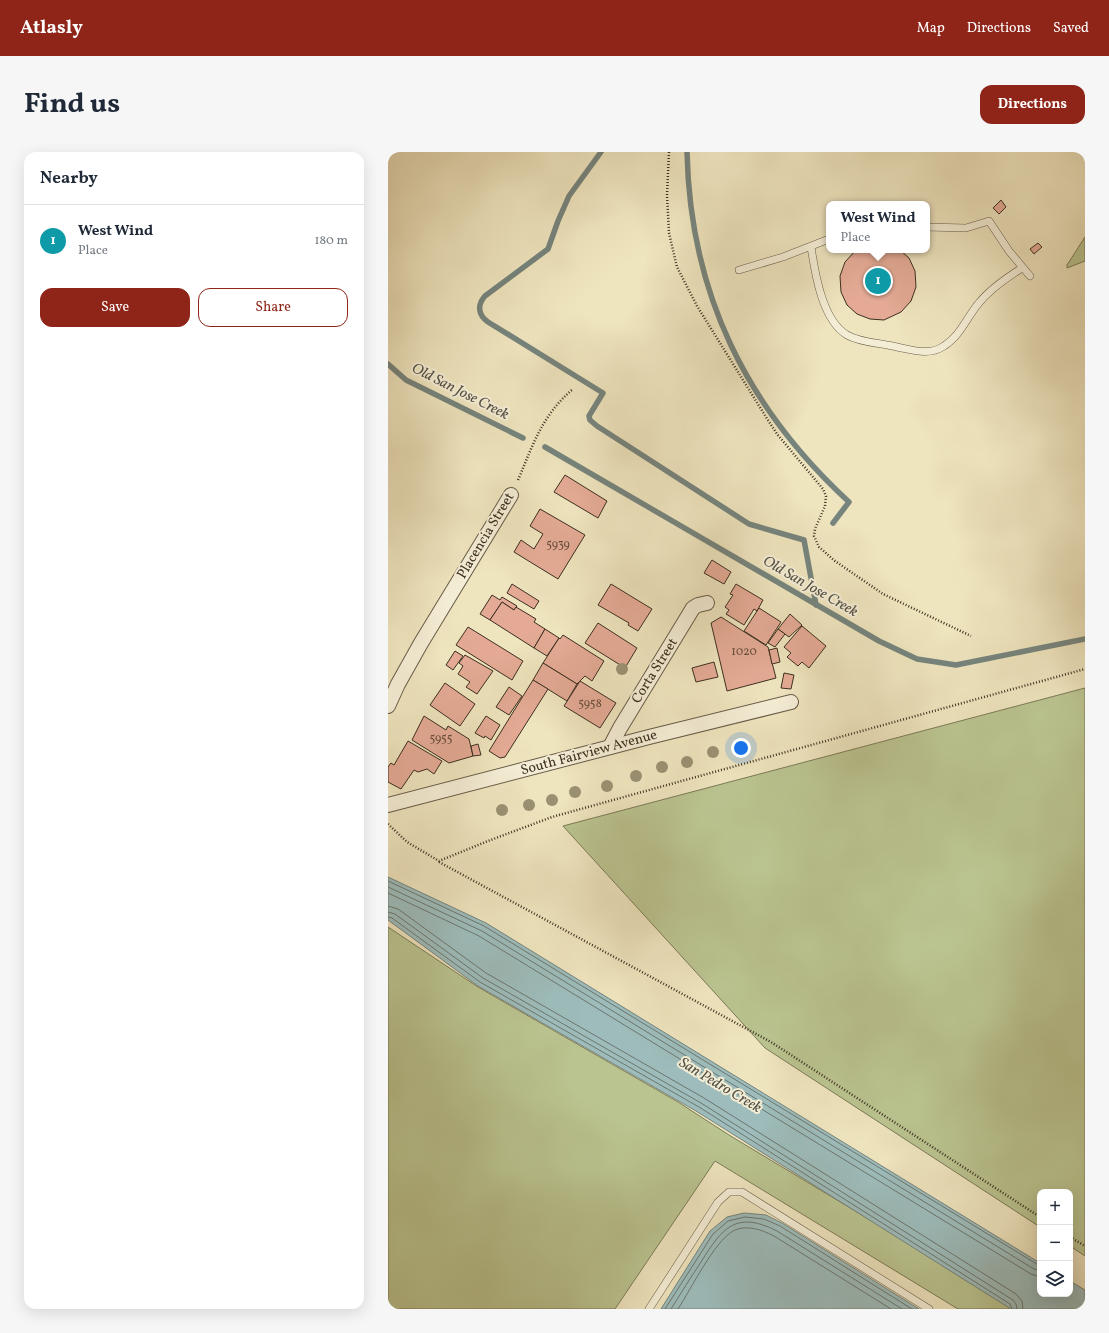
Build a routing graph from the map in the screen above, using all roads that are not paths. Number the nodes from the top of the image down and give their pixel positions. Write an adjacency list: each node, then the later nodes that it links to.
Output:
1 (930, 227): 4 (lane)
2 (826, 241): 3 (lane)
3 (811, 247): 4 (lane); 5 (lane)
4 (1022, 268): 6 (lane)
5 (739, 270)
6 (1030, 276)
7 (511, 495): 9 (street, Placencia Street)
8 (707, 603): 12 (street, Corta Street)
9 (393, 683): 11 (street)
10 (791, 702): 12 (street, South Fairview Avenue)
11 (388, 706)
12 (610, 747): 13 (street, South Fairview Avenue)
13 (388, 805)
14 (649, 1309): 15 (lane)
15 (929, 1309)

